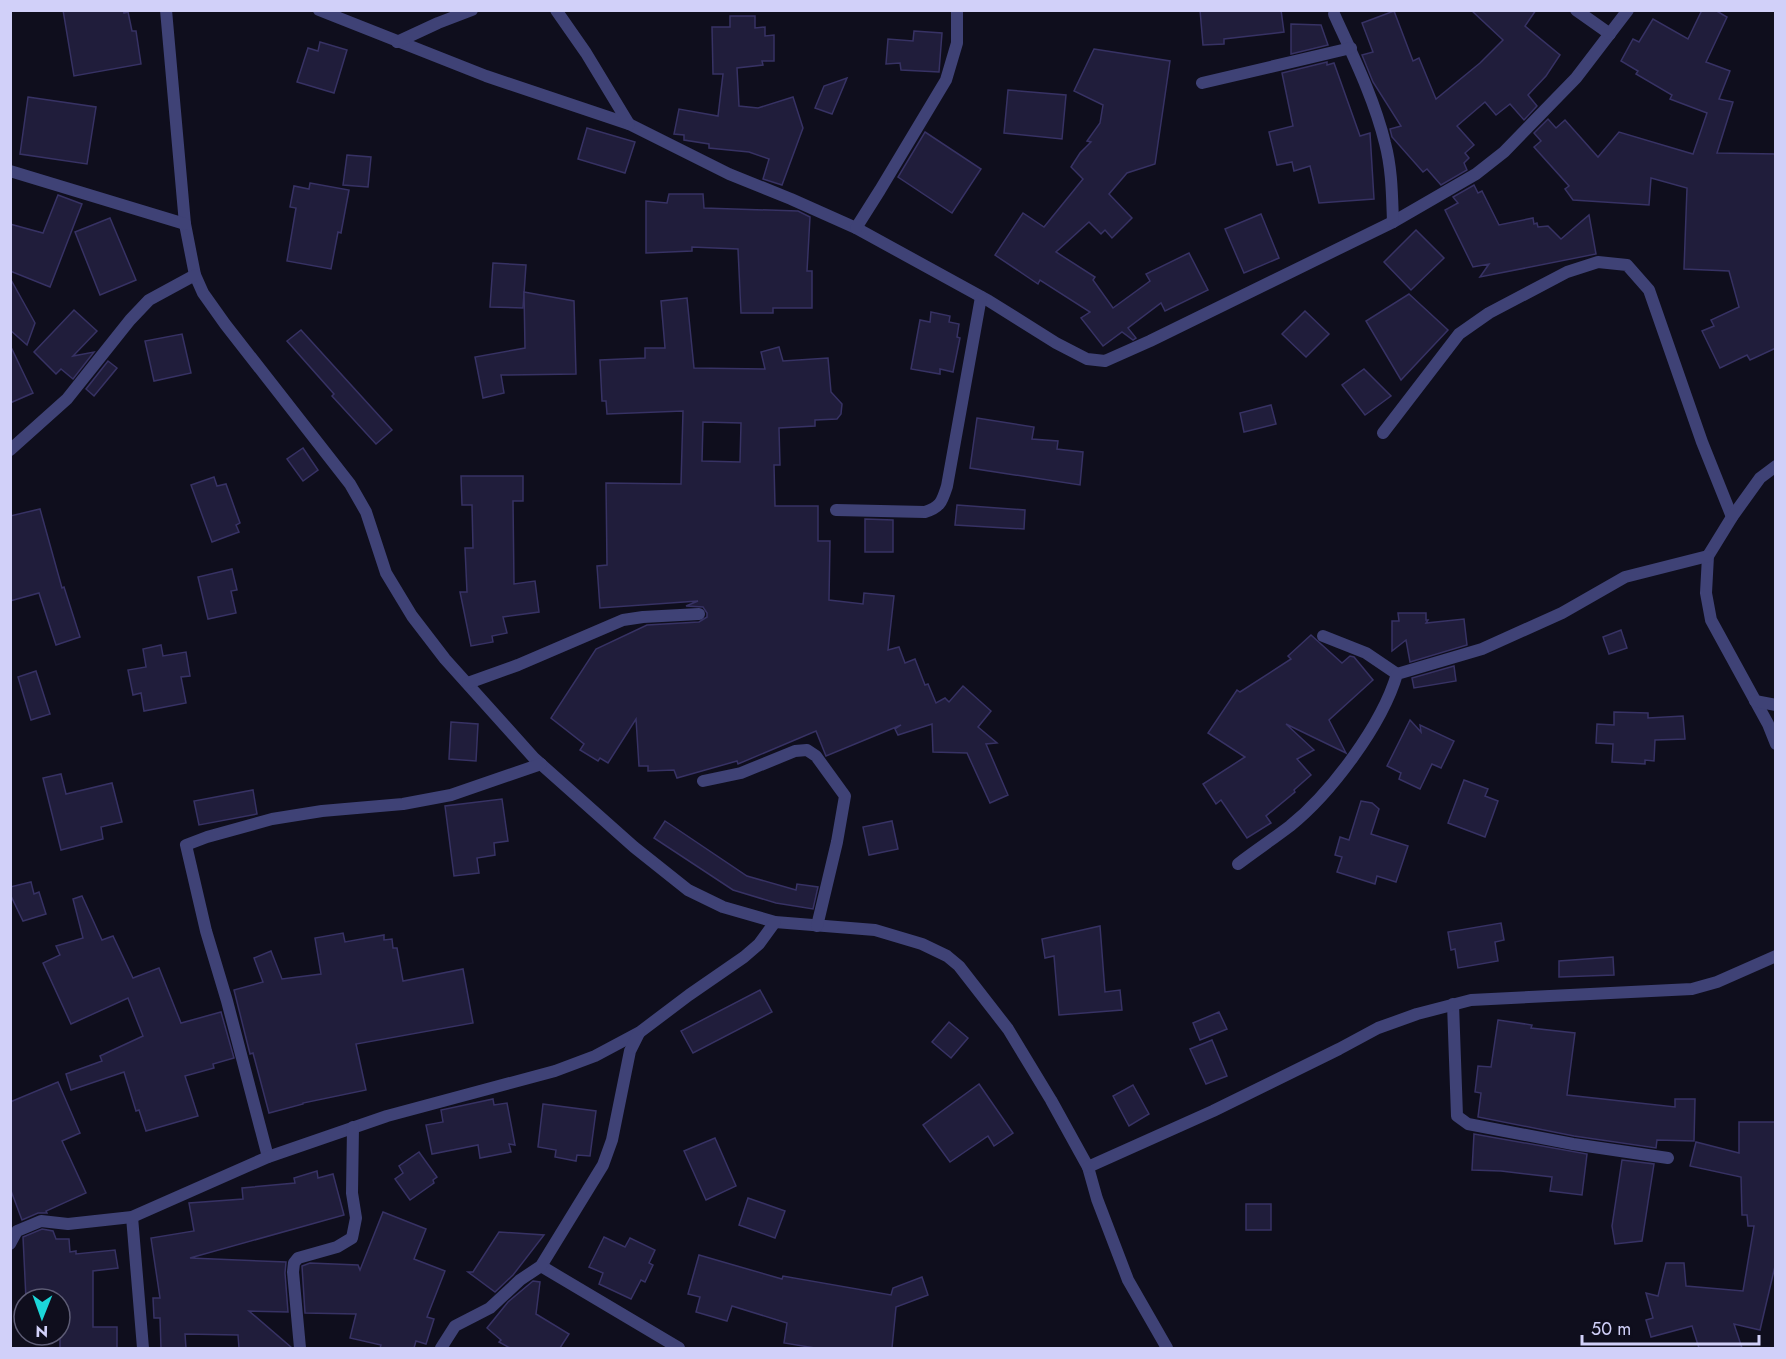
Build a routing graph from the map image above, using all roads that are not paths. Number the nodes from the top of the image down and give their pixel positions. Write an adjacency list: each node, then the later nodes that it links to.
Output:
1 (165, 10): 16 (street)
2 (319, 10): 10 (street)
3 (472, 10): 10 (street)
4 (556, 10): 13 (street)
5 (957, 10): 17 (street)
6 (1576, 10): 9 (street)
7 (1628, 10): 9 (street)
8 (1334, 14): 11 (street)
9 (1610, 34): 15 (street)
10 (397, 42): 13 (street)
11 (1351, 48): 12 (street); 15 (street)
12 (1202, 82)
13 (629, 124): 17 (street)
14 (10, 171): 16 (street)
15 (1394, 222): 19 (street)
16 (185, 224): 18 (street)
17 (856, 228): 19 (street)
18 (195, 275): 21 (street); 29 (street)
19 (981, 297): 23 (street)
20 (1383, 433): 24 (street)
21 (10, 450)
22 (1776, 466): 24 (street)
23 (836, 510)
24 (1732, 517): 25 (street)
25 (1708, 556): 28 (street); 30 (street)
26 (699, 614): 29 (street)
27 (1323, 636): 28 (street)
28 (1396, 674): 35 (street)
29 (468, 683): 33 (street)
30 (1755, 701): 31 (street); 32 (street)
31 (1776, 705)
32 (1776, 744)
33 (542, 764): 36 (street); 42 (street)
34 (703, 781): 37 (street)
35 (1238, 864)
36 (775, 922): 37 (street); 40 (street)
37 (816, 926): 44 (street)
38 (1776, 956): 39 (street)
39 (1453, 1004): 43 (street); 44 (street)
40 (640, 1032): 41 (street); 47 (street)
41 (353, 1127): 42 (street); 49 (street)
42 (268, 1157): 45 (street)
43 (1668, 1158)
44 (1088, 1167): 52 (street)
45 (132, 1217): 46 (street); 48 (street)
46 (10, 1244)
47 (541, 1266): 50 (street); 51 (street)
48 (143, 1348)
49 (300, 1348)
50 (441, 1348)
51 (680, 1348)
52 (1167, 1348)

